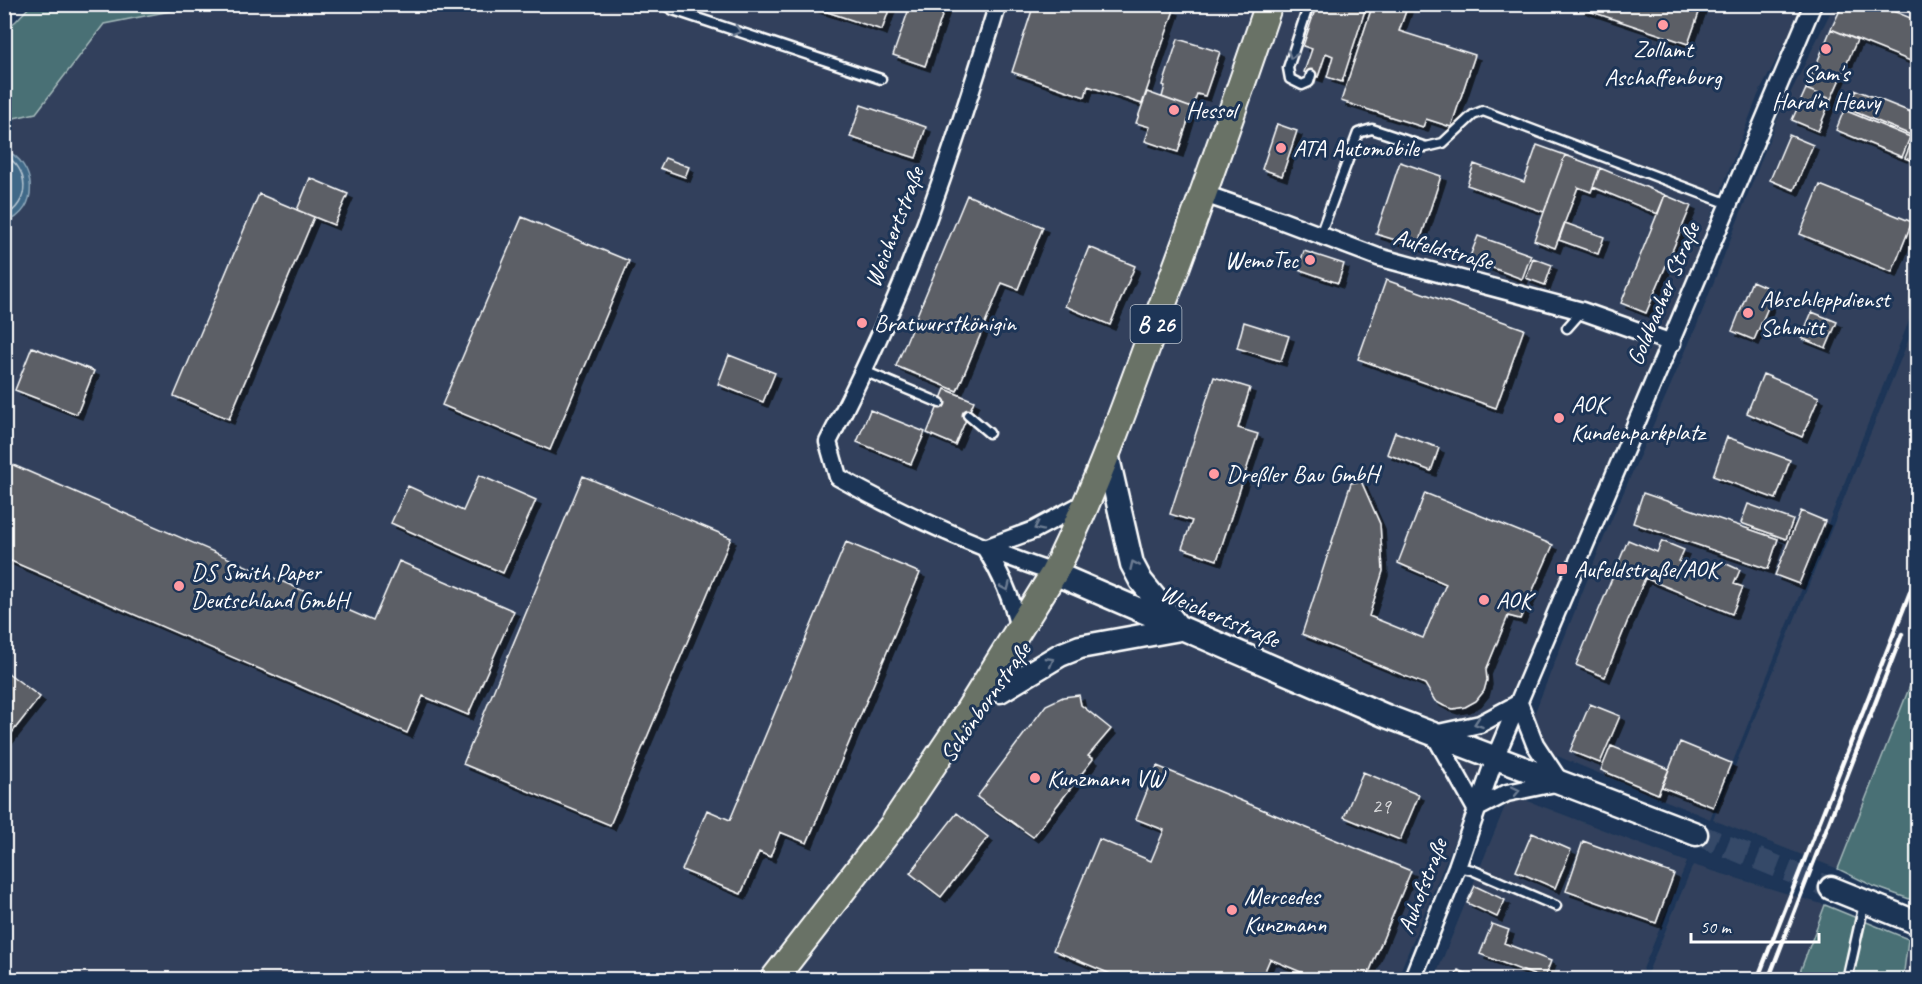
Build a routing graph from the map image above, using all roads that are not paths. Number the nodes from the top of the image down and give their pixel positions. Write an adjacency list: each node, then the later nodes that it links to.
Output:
1 (663, 4): 7 (lane, one-way to 7)
2 (998, 4): 14 (street, Weichertstraße)
3 (1269, 4): 8 (main road, Schönbornstraße / B 26)
4 (1309, 4): 6 (lane, one-way to 6)
5 (1813, 4): 9 (street, Goldbacher Straße)
6 (1311, 75)
7 (881, 79)
8 (1204, 194): 10 (street, Aufeldstraße); 18 (main road, Schönbornstraße / B 26)
9 (1729, 204): 10 (lane); 13 (street, Goldbacher Straße)
10 (1320, 235): 11 (street, Aufeldstraße)
11 (1582, 311): 12 (lane); 13 (street, Aufeldstraße)
12 (1567, 328)
13 (1672, 343): 25 (street, Goldbacher Straße)
14 (864, 371): 15 (lane); 20 (street, Weichertstraße)
15 (940, 403)
16 (968, 415): 17 (lane)
17 (989, 433)
18 (1107, 454): 19 (main road, Schönbornstraße / B 26); 23 (main road, one-way to 18)
19 (1088, 501): 20 (street, one-way to 20); 21 (main road, Schönbornstraße / B 26)
20 (985, 548): 21 (street, Weichertstraße); 22 (street, one-way to 22)
21 (1054, 573): 22 (main road, Schönbornstraße); 23 (main road, Weichertstraße); 24 (main road, Schönbornstraße)
22 (1019, 628): 30 (main road, Schönbornstraße)
23 (1180, 629): 24 (main road, one-way to 23); 26 (main road, Weichertstraße)
24 (1000, 691): 30 (main road, Schönbornstraße)
25 (1519, 704): 26 (street, one-way to 26); 27 (street, Goldbacher Straße); 28 (street)
26 (1434, 734): 27 (main road, Weichertstraße); 29 (street)
27 (1495, 758): 28 (main road); 29 (street, Auhofstraße)
28 (1560, 782): 29 (street, one-way to 28); 31 (main road)
29 (1476, 809): 32 (street, Auhofstraße)
30 (896, 820): 37 (main road, Schönbornstraße)
31 (1696, 834)
32 (1457, 867): 35 (lane); 38 (street, Auhofstraße)
33 (1831, 888): 34 (main road)
34 (1864, 901): 36 (main road); 39 (lane)
35 (1556, 906)
36 (1917, 923)
37 (773, 980)
38 (1412, 980)
39 (1847, 980)

